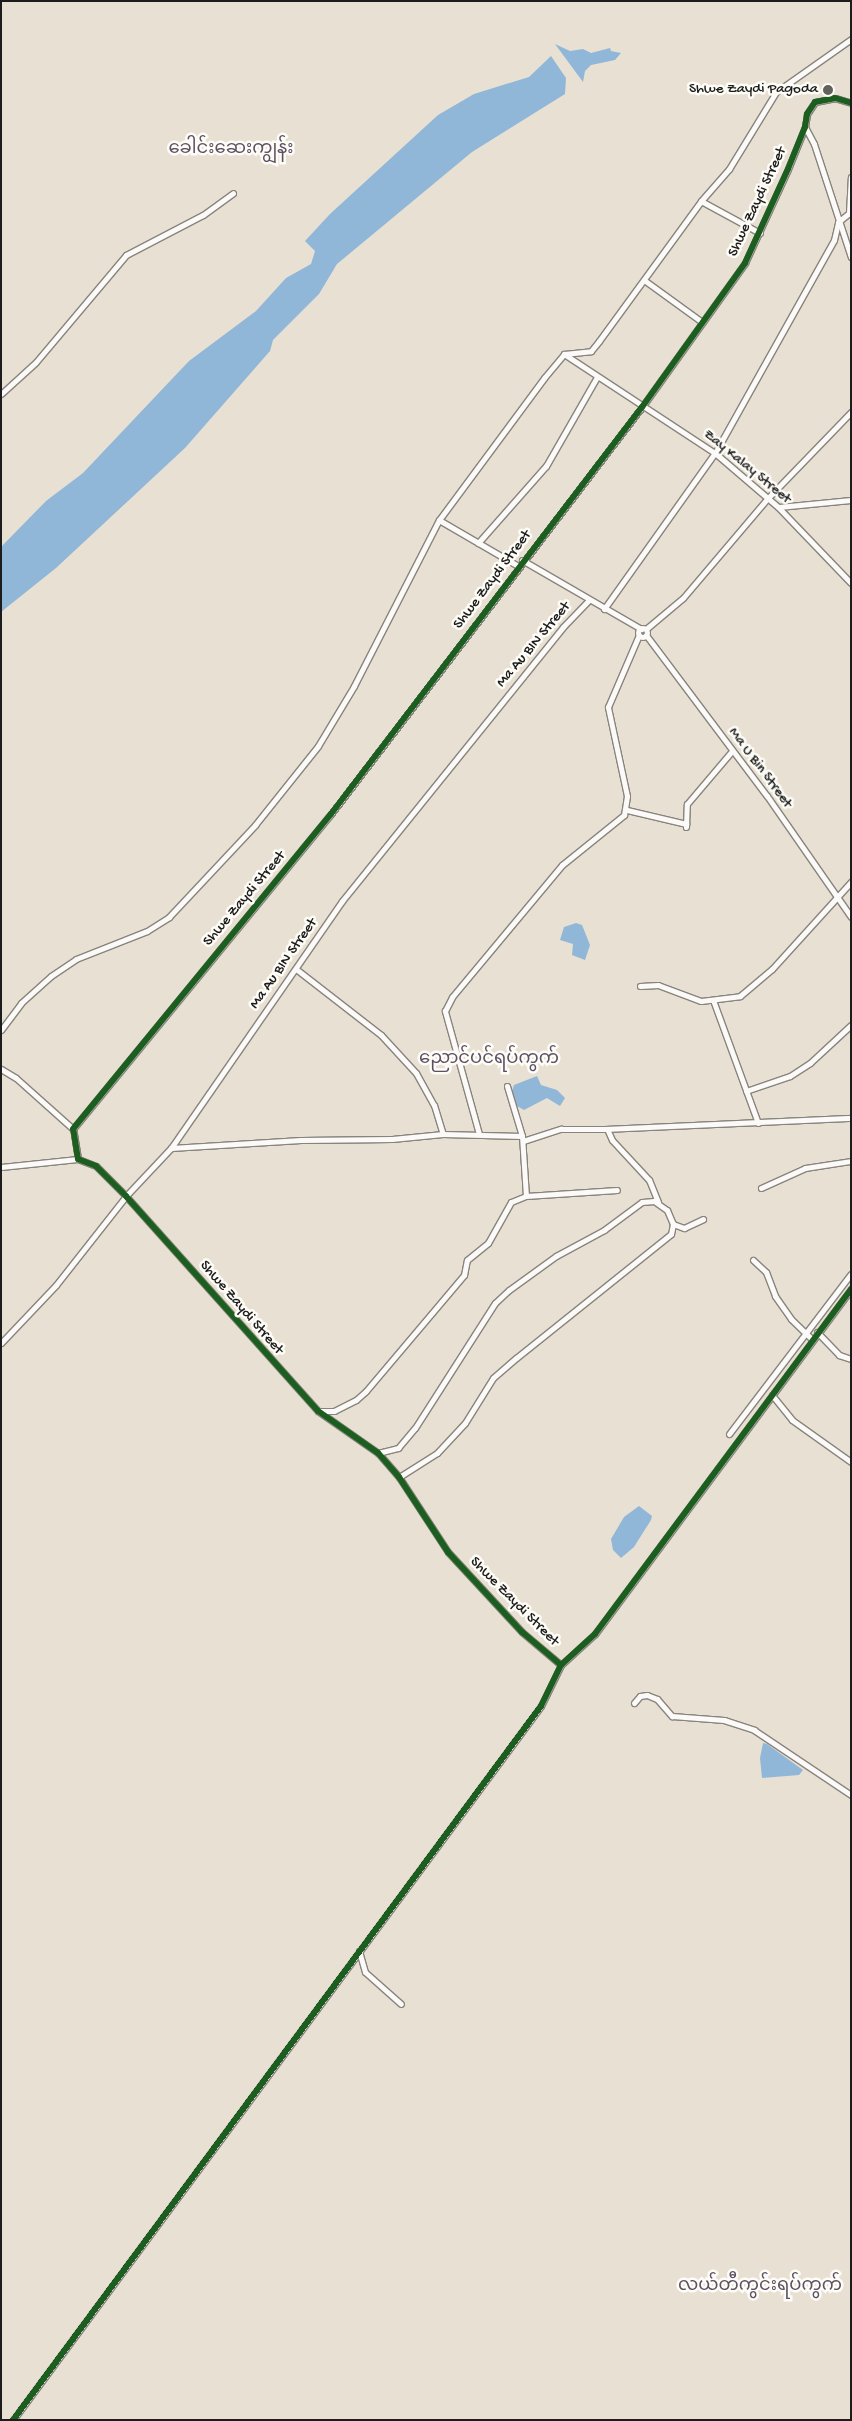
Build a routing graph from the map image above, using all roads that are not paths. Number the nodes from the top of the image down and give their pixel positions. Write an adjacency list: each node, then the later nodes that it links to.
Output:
1 (851, 39): 6 (street)
2 (851, 103): 3 (street, Shwe Zaydi Street)
3 (805, 127): 7 (street); 8 (street, Shwe Zaydi Street)
4 (851, 177): 7 (street)
5 (233, 194): 14 (street)
6 (701, 201): 8 (street); 10 (street)
7 (838, 222): 9 (street); 17 (street)
8 (760, 233): 11 (street, Shwe Zaydi Street)
9 (851, 257)
10 (644, 280): 11 (street); 12 (street)
11 (702, 322): 15 (street, Shwe Zaydi Street)
12 (564, 354): 13 (street, Zay Kalay Street); 21 (street)
13 (597, 377): 15 (street, Zay Kalay Street); 22 (street)
14 (1, 394)
15 (642, 407): 17 (street, Zay Kalay Street); 23 (street, Shwe Zaydi Street)
16 (851, 412): 18 (street)
17 (714, 453): 18 (street, Zay Kalay Street); 27 (street)
18 (767, 499): 20 (street, Zay Kalay Street); 28 (street)
19 (851, 500): 20 (street)
20 (778, 507): 25 (street, Zay Kalay Street)
21 (439, 520): 22 (street); 40 (street)
22 (478, 543): 24 (street)
23 (522, 560): 24 (street, Shwe Zaydi Street); 26 (street)
24 (518, 566): 46 (street, Shwe Zaydi Street)
25 (851, 583)
26 (589, 600): 27 (street); 36 (street, Ma Au BIN Street)
27 (604, 609): 28 (street)
28 (644, 629): 29 (street); 30 (street)
29 (646, 635): 30 (street); 31 (street, Ma U Bin Street)
30 (639, 636): 32 (street)
31 (732, 752): 32 (street); 34 (street, Ma U Bin Street)
32 (627, 810): 49 (street)
33 (851, 882): 34 (street)
34 (835, 898): 35 (street, Ma U Bin Street); 38 (street)
35 (851, 916)
36 (296, 969): 48 (street); 51 (street, Ma Au BIN Street)
37 (640, 986): 38 (street)
38 (713, 1000): 43 (street)
39 (851, 1025): 43 (street)
40 (1, 1030)
41 (1, 1068): 46 (street)
42 (507, 1086): 50 (street)
43 (746, 1091): 45 (street)
44 (851, 1118): 45 (street)
45 (758, 1123): 47 (street)
46 (73, 1129): 52 (street)
47 (607, 1129): 50 (street); 59 (street)
48 (443, 1134): 49 (street); 51 (street)
49 (479, 1134): 50 (street)
50 (522, 1139): 58 (street)
51 (171, 1148): 57 (street, Ma Au BIN Street)
52 (78, 1159): 54 (street); 57 (street, Shwe Zaydi Street)
53 (851, 1161): 55 (street)
54 (1, 1168)
55 (761, 1188)
56 (617, 1190): 58 (street)
57 (126, 1196): 68 (street, Ma Au BIN Street); 71 (street, Shwe Zaydi Street)
58 (526, 1196): 71 (street)
59 (658, 1203): 61 (street); 73 (street)
60 (703, 1219): 61 (street)
61 (673, 1224): 75 (street)
62 (753, 1260): 65 (street)
63 (851, 1274): 65 (street)
64 (851, 1288): 66 (street)
65 (805, 1331): 67 (street); 72 (street)
66 (817, 1332): 67 (street); 69 (street)
67 (813, 1340): 70 (street)
68 (1, 1343)
69 (851, 1359)
70 (772, 1395): 74 (street); 76 (street)
71 (318, 1411): 73 (street, Shwe Zaydi Street)
72 (729, 1434)
73 (378, 1453): 75 (street, Shwe Zaydi Street)
74 (851, 1462)
75 (399, 1477): 76 (street, Shwe Zaydi Street)
76 (561, 1665): 79 (street)
77 (634, 1703): 78 (street)
78 (851, 1795)
79 (359, 1951): 80 (street); 81 (street)
80 (401, 2004)
81 (13, 2420)

